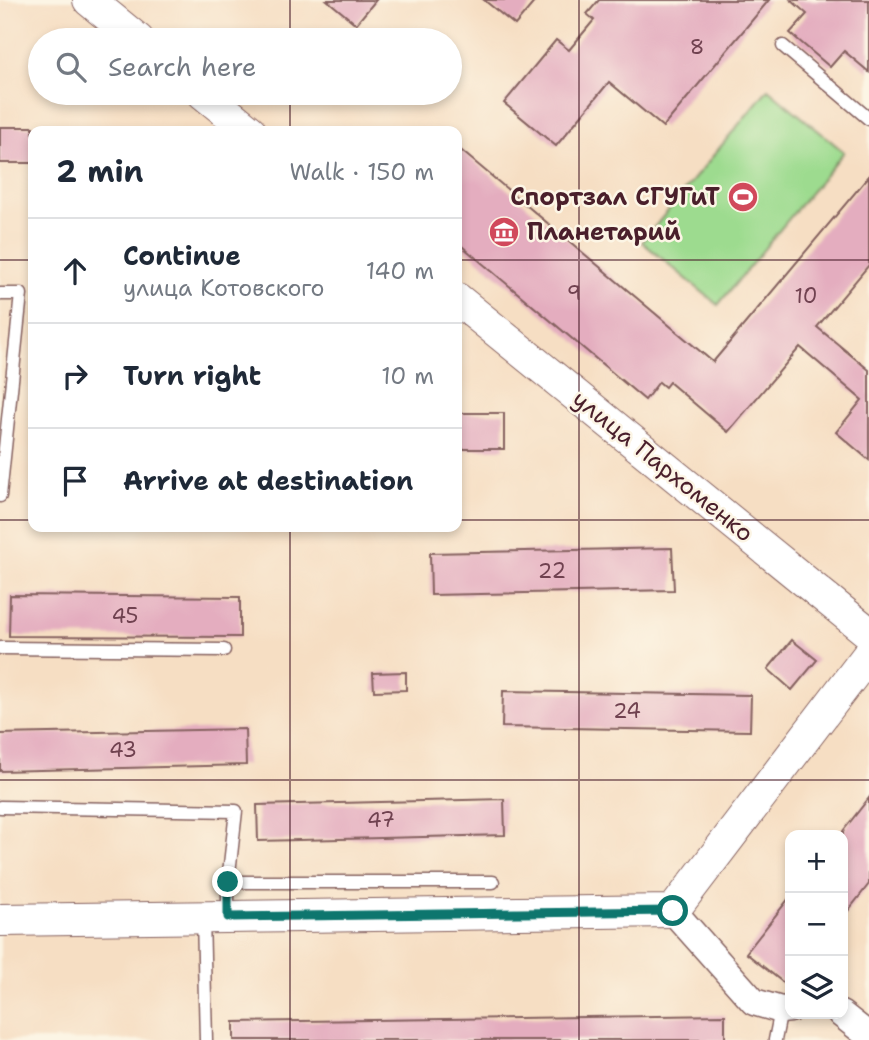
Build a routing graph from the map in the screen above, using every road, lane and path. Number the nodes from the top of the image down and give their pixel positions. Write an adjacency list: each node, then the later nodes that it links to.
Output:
1 (89, 0): 2 (street)
2 (123, 28)
3 (783, 47): 5 (lane)
4 (218, 105): 6 (street)
5 (869, 119)
6 (244, 126)
7 (0, 294): 9 (lane)
8 (462, 303): 10 (street, улица Пархоменко)
9 (0, 496)
10 (869, 633)
11 (0, 648): 12 (lane)
12 (224, 650)
13 (869, 654): 17 (street)
14 (0, 807): 15 (lane)
15 (228, 882): 16 (lane); 18 (lane)
16 (493, 882)
17 (673, 911): 18 (street); 20 (street)
18 (216, 917): 19 (street); 22 (lane)
19 (0, 920)
20 (785, 1009)
21 (785, 1012): 23 (lane)
22 (206, 1040)
23 (775, 1040)

